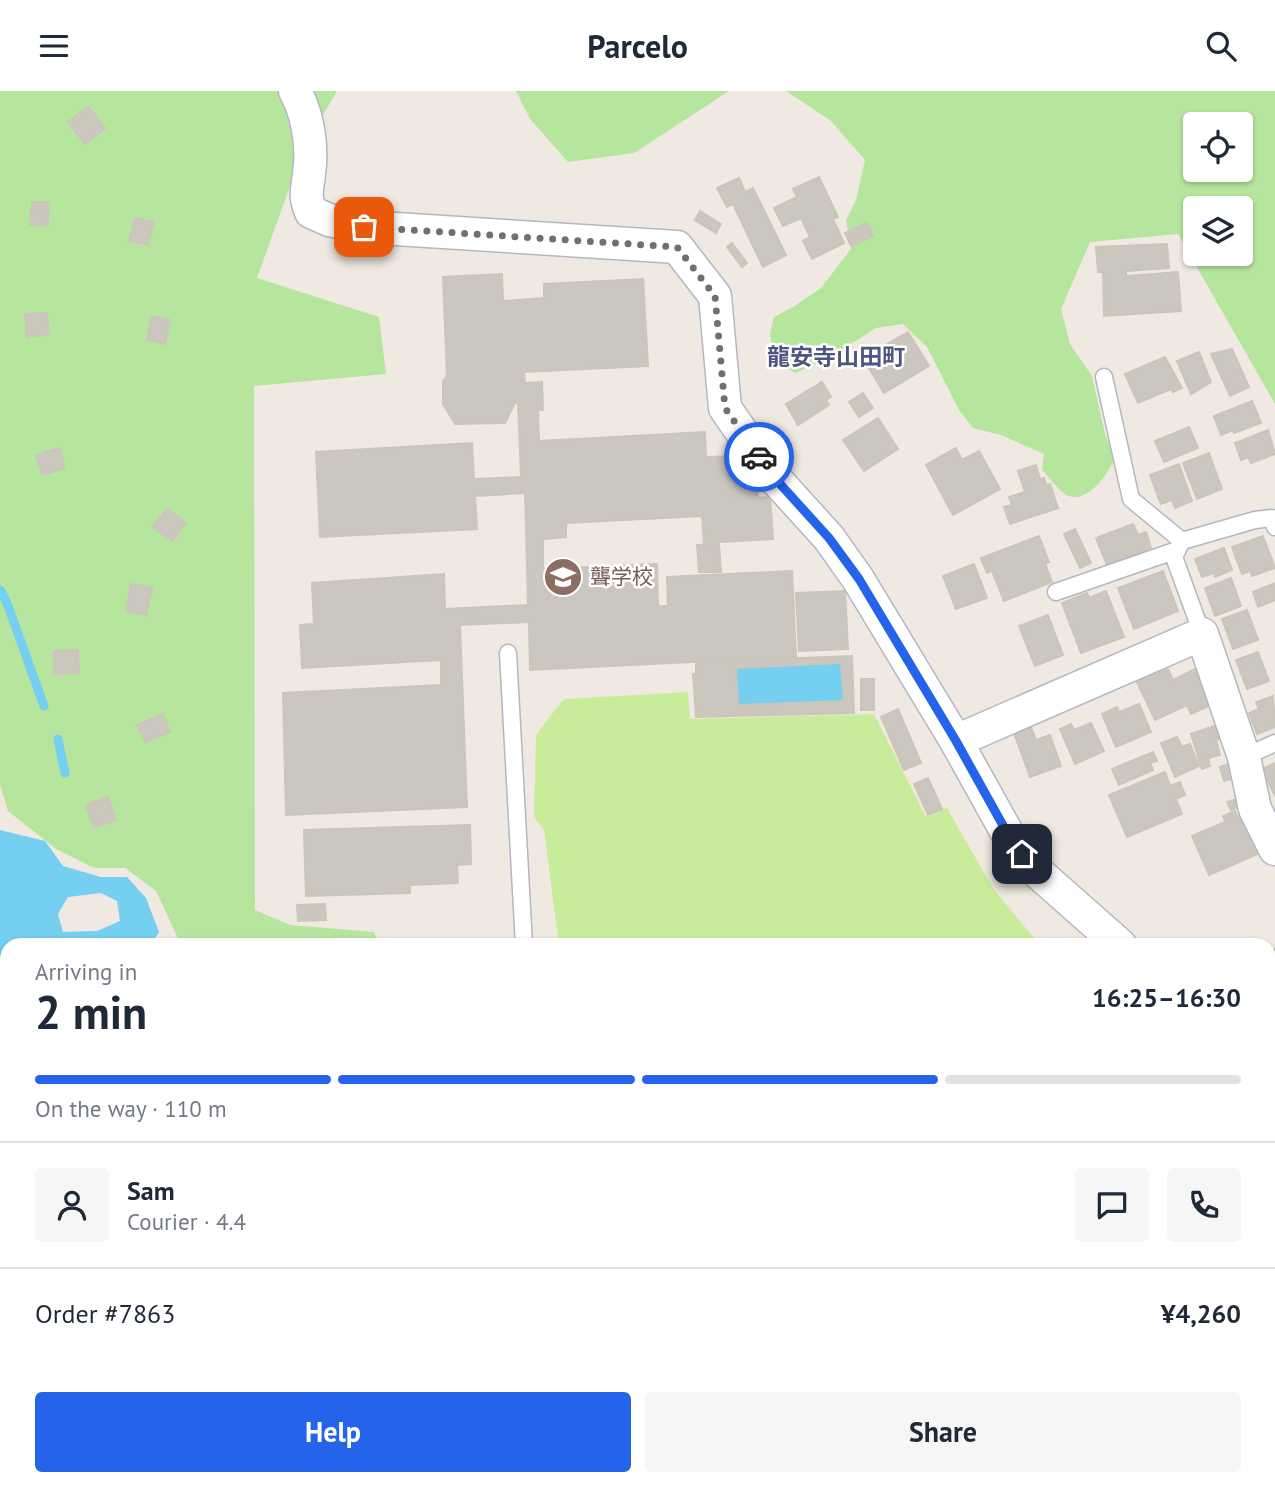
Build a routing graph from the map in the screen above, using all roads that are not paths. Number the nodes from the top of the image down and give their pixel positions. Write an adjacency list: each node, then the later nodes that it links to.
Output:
1 (295, 91): 8 (street)
2 (1104, 377): 4 (lane)
3 (1275, 527): 4 (lane)
4 (1180, 545): 5 (lane); 6 (lane)
5 (1056, 592)
6 (1202, 634): 8 (street); 10 (street)
7 (508, 653): 12 (lane)
8 (956, 741): 13 (street)
9 (1275, 743): 10 (lane)
10 (1244, 757): 11 (street)
11 (1275, 849)
12 (524, 938)
13 (1112, 938)

